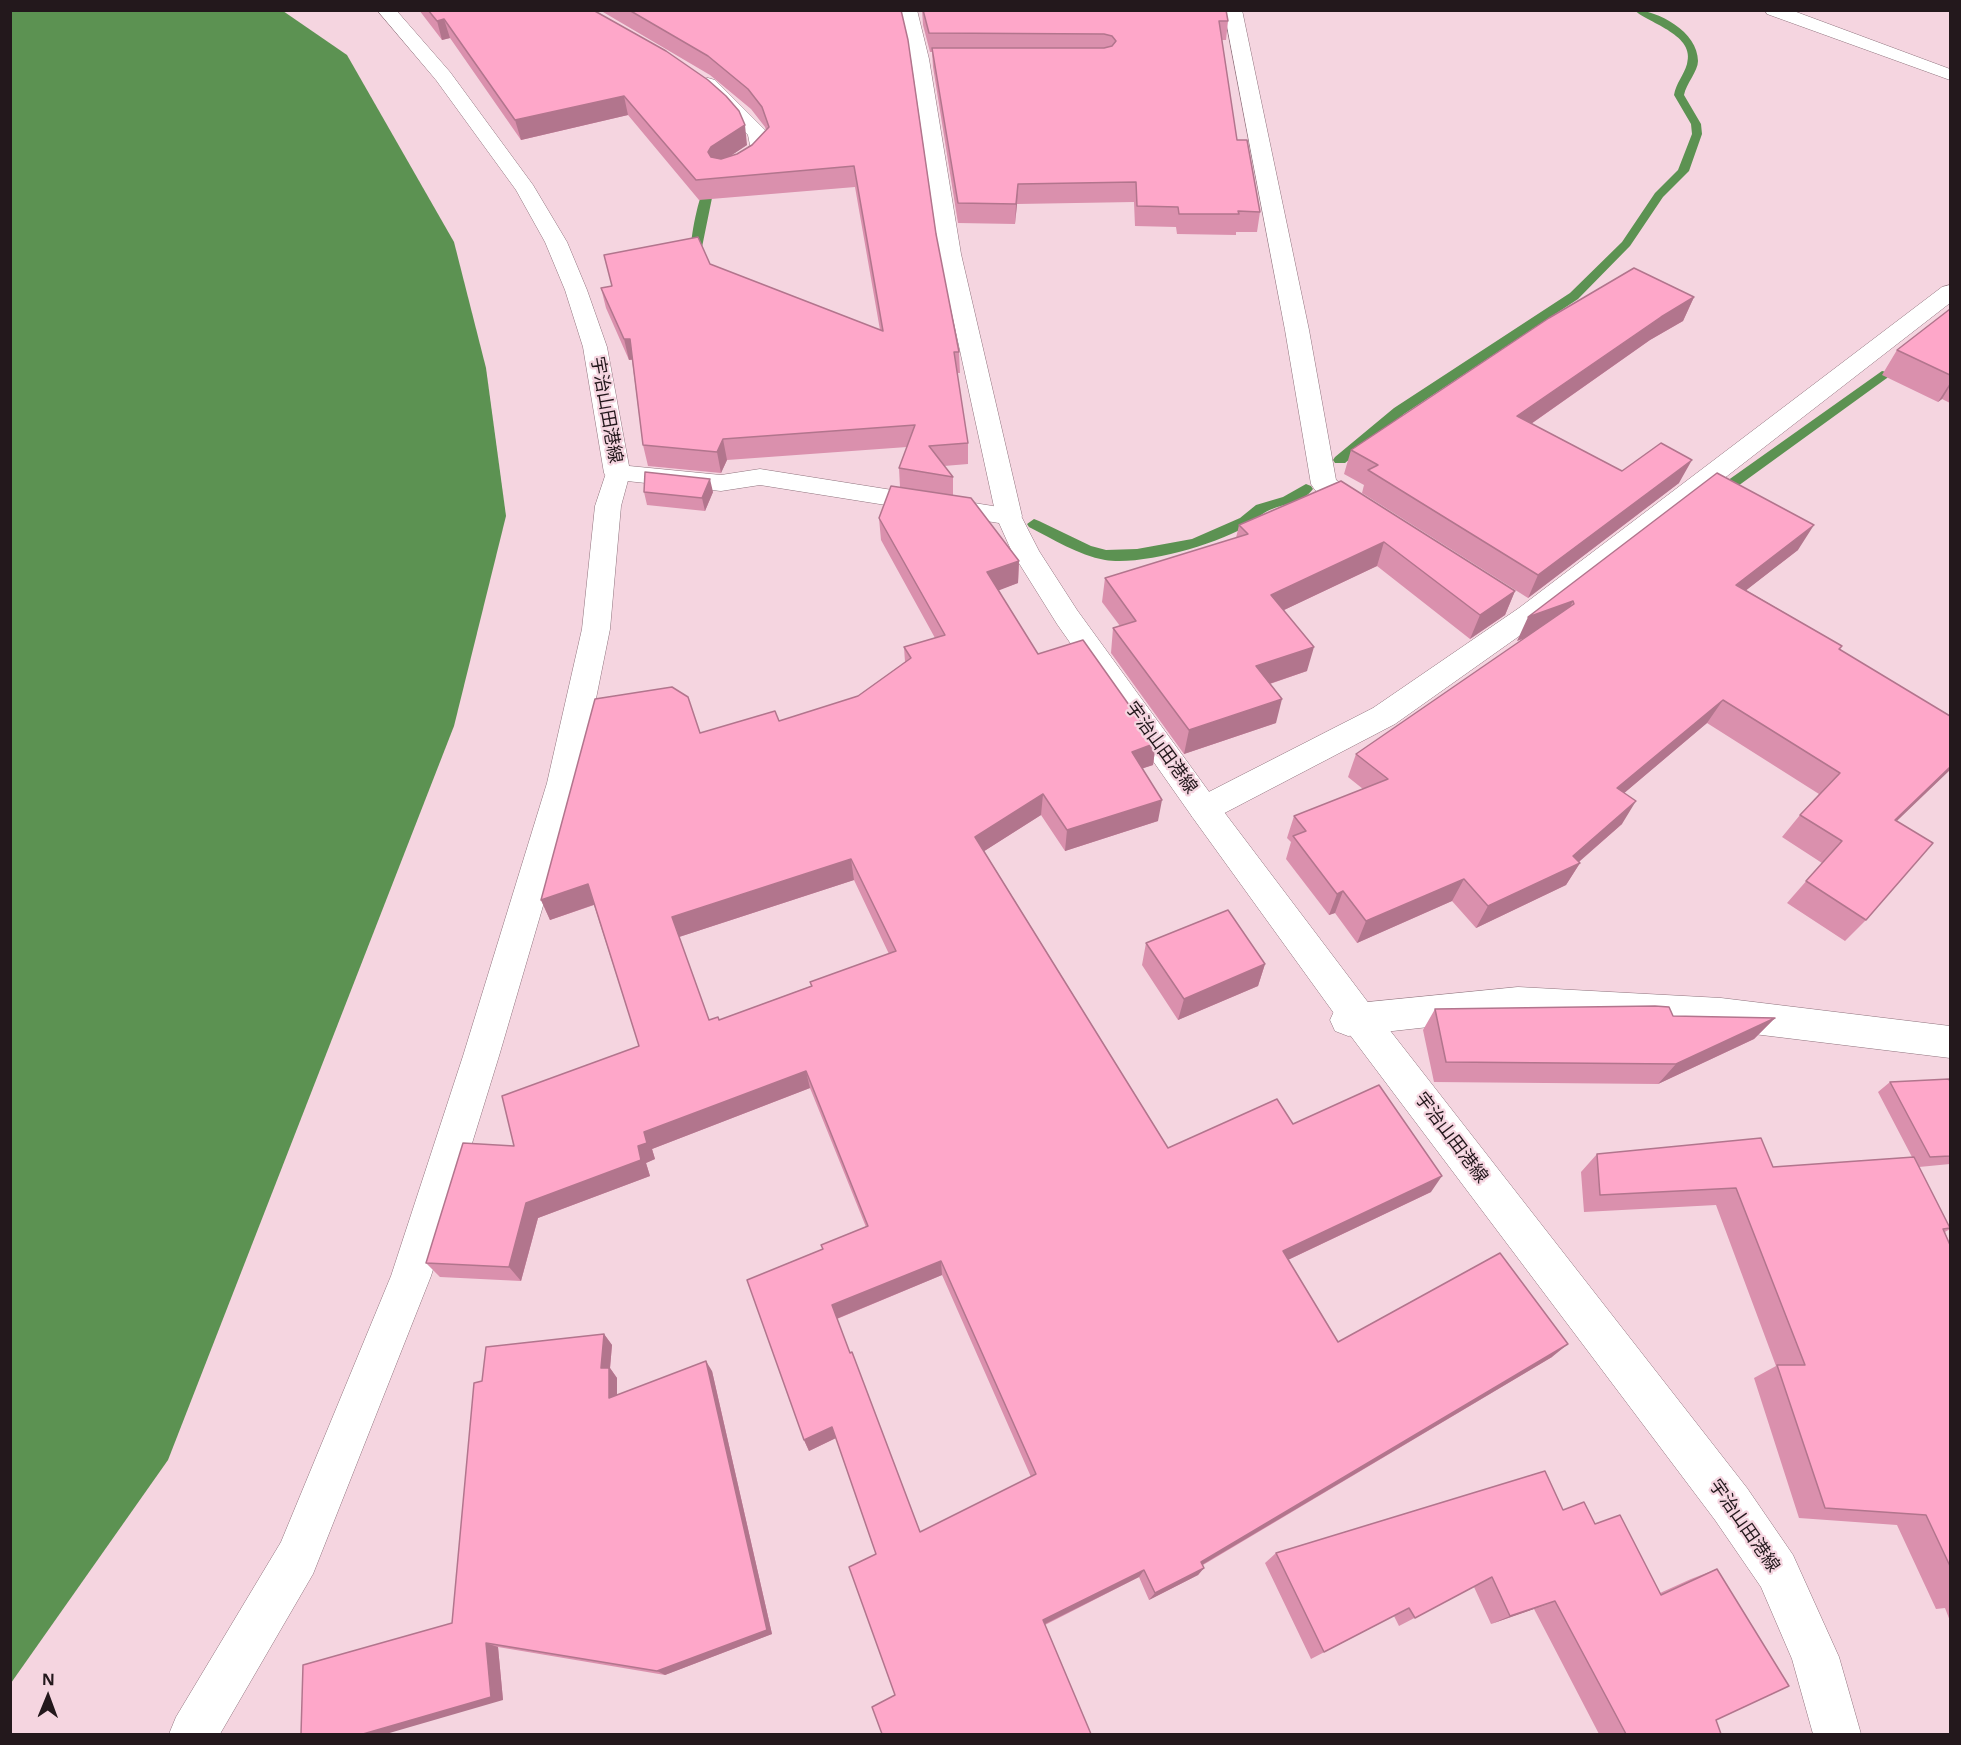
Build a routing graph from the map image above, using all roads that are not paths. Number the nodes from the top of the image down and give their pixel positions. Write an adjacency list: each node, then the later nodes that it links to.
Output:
1 (385, 10): 12 (street, 宇治山田港線)
2 (1233, 10): 14 (street)
3 (1773, 10): 9 (street)
4 (909, 14): 5 (street); 6 (street)
5 (932, 18)
6 (920, 59): 7 (street); 13 (street)
7 (943, 59)
8 (690, 72): 10 (street)
9 (1950, 75)
10 (723, 172)
11 (1950, 292): 15 (street)
12 (617, 473): 13 (street, 宇治山田港線); 18 (street)
13 (1009, 516): 15 (street, 宇治山田港線)
14 (1383, 522)
15 (1204, 809): 16 (street, 宇治山田港線)
16 (1354, 1020): 17 (street); 19 (street, 宇治山田港線)
17 (1950, 1042)
18 (193, 1734)
19 (1837, 1734)

